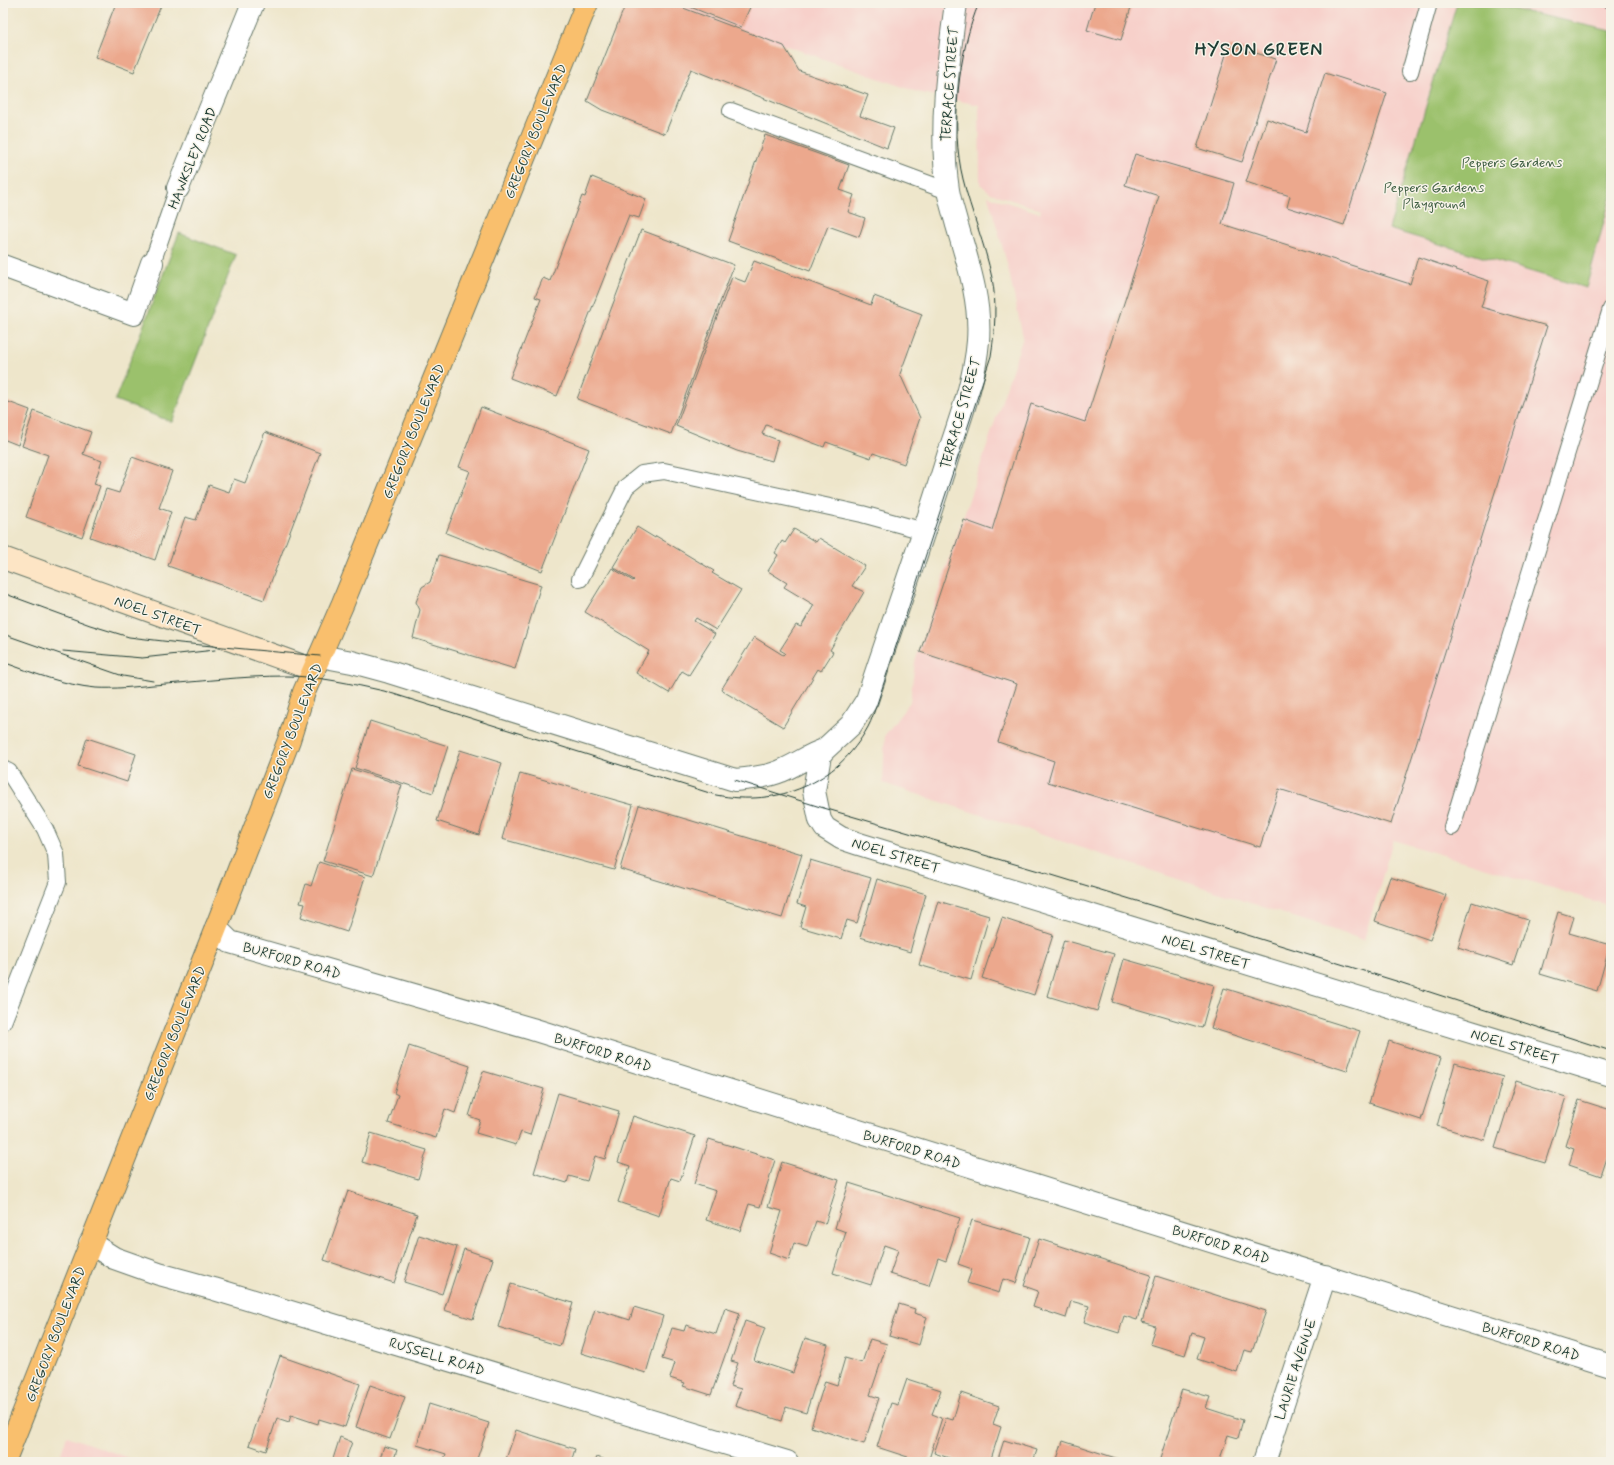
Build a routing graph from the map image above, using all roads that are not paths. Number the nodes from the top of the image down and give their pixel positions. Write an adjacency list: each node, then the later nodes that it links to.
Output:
1 (253, 3): 7 (street, HAWKSLEY ROAD)
2 (587, 3): 15 (main road, GREGORY BOULEVARD)
3 (956, 3): 8 (street, TERRACE STREET)
4 (1429, 3): 5 (lane)
5 (1410, 72)
6 (731, 111): 8 (lane)
7 (178, 188): 9 (lane, HAWKSLEY ROAD)
8 (948, 191): 12 (street, TERRACE STREET)
9 (152, 263): 10 (street, HAWKSLEY ROAD)
10 (3, 266)
11 (1611, 309): 19 (lane)
12 (924, 531): 14 (lane); 16 (street, TERRACE STREET)
13 (3, 558): 15 (street, NOEL STREET)
14 (580, 579)
15 (317, 663): 16 (street, TERRACE STREET); 20 (main road, GREGORY BOULEVARD)
16 (824, 750): 18 (street, TERRACE STREET)
17 (3, 769): 21 (lane)
18 (817, 806): 22 (street, NOEL STREET)
19 (1452, 827)
20 (216, 928): 23 (main road, GREGORY BOULEVARD); 24 (street, BURFORD ROAD)
21 (3, 1022)
22 (1611, 1075)
23 (90, 1243): 26 (main road, GREGORY BOULEVARD); 27 (street, RUSSELL ROAD)
24 (1325, 1276): 25 (street, BURFORD ROAD); 28 (street, LAURIE AVENUE)
25 (1611, 1366)
26 (4, 1462)
27 (787, 1462)
28 (1264, 1462)

